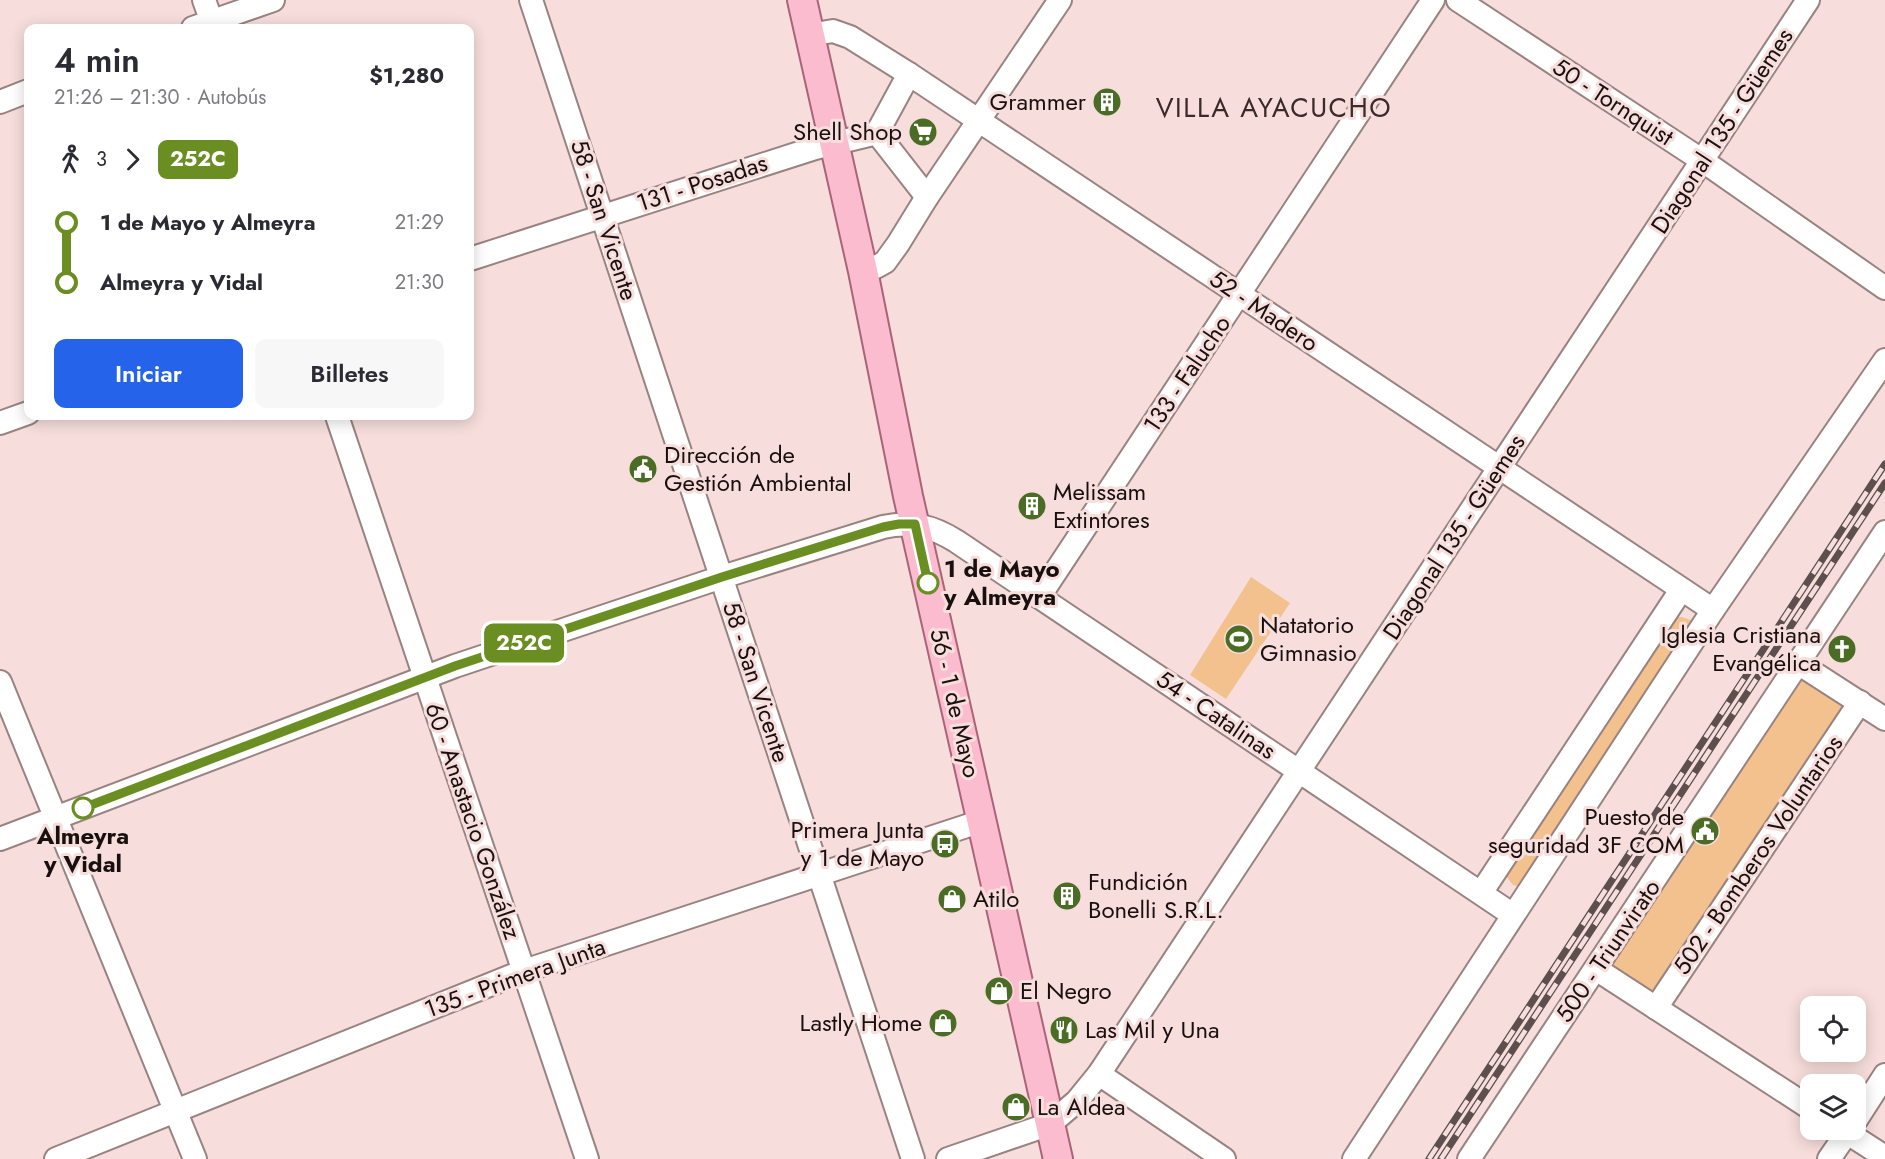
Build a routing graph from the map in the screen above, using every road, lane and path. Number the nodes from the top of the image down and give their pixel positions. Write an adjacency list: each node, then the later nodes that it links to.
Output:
1 (204, 0): 9 (street)
2 (273, 0): 10 (street)
3 (531, 0): 20 (street, 58 - San Vicente)
4 (802, 0): 11 (main road, 56 - 1 de Mayo)
5 (1060, 0): 15 (street)
6 (1433, 0): 24 (street, 133 - Falucho)
7 (1458, 0): 18 (street, 50 - Tornquist)
8 (1808, 0): 18 (street, Diagonal 135 - Güemes)
9 (206, 24)
10 (211, 24)
11 (809, 35): 12 (street, 52 - Madero); 17 (main road, 56 - 1 de Mayo)
12 (909, 74): 15 (street, 52 - Madero); 16 (street)
13 (24, 93): 14 (street)
14 (0, 102)
15 (979, 121): 19 (street); 24 (street, 52 - Madero)
16 (877, 133): 17 (street, 131 - Posadas); 19 (street)
17 (833, 144): 20 (street, 131 - Posadas); 22 (main road, 56 - 1 de Mayo)
18 (1703, 161): 23 (street, 50 - Tornquist); 29 (street, Diagonal 135 - Güemes)
19 (927, 197): 22 (street)
20 (603, 215): 21 (street, 131 - Posadas); 32 (street, 58 - San Vicente)
21 (474, 258)
22 (863, 272): 30 (main road, 56 - 1 de Mayo)
23 (1885, 288)
24 (1240, 295): 29 (street, 52 - Madero); 34 (street, 133 - Falucho)
25 (1885, 360): 35 (street)
26 (24, 414): 28 (street)
27 (338, 420): 37 (street, 60 - Anastacio González)
28 (0, 423)
29 (1499, 469): 33 (street, 52 - Madero); 41 (street, Diagonal 135 - Güemes)
30 (915, 524): 32 (street); 34 (street, 54 - Catalinas); 43 (main road, 56 - 1 de Mayo)
31 (1885, 532): 36 (street, 500 - Triunvirato)
32 (722, 577): 37 (street); 45 (street, 58 - San Vicente)
33 (1681, 590): 35 (street, 52 - Madero); 46 (street)
34 (1039, 597): 41 (street, 54 - Catalinas)
35 (1713, 610): 47 (street)
36 (1798, 663): 39 (street); 48 (street, 500 - Triunvirato)
37 (425, 678): 42 (street); 49 (street, 60 - Anastacio González)
38 (0, 682): 42 (street)
39 (1860, 702): 40 (street); 50 (street, 502 - Bomberos Voluntarios)
40 (1885, 719)
41 (1300, 771): 46 (street, 54 - Catalinas); 51 (street, Diagonal 135 - Güemes)
42 (57, 817): 44 (street); 55 (street)
43 (982, 820): 45 (street, 135 - Primera Junta); 56 (main road, 56 - 1 de Mayo)
44 (0, 839)
45 (818, 873): 49 (street, 135 - Primera Junta); 63 (street, 58 - San Vicente)
46 (1481, 893): 47 (street, 54 - Catalinas)
47 (1513, 915): 67 (street)
48 (1596, 969): 50 (street); 68 (street, 500 - Triunvirato)
49 (524, 972): 55 (street, 135 - Primera Junta); 62 (street, 60 - Anastacio González)
50 (1656, 1008): 53 (street)
51 (1099, 1074): 56 (street, Diagonal 135 - Güemes); 66 (street)
52 (1885, 1075): 54 (street)
53 (1800, 1102)
54 (1866, 1103)
55 (175, 1111): 60 (street, 135 - Primera Junta); 61 (street)
56 (1050, 1124): 64 (street); 65 (main road, 56 - 1 de Mayo)
57 (1841, 1140): 69 (street)
58 (1864, 1140): 59 (street)
59 (1885, 1157)
60 (56, 1159)
61 (195, 1159)
62 (586, 1159)
63 (913, 1159)
64 (948, 1159)
65 (1058, 1159)
66 (1224, 1159)
67 (1353, 1159)
68 (1469, 1159)
69 (1829, 1159)

